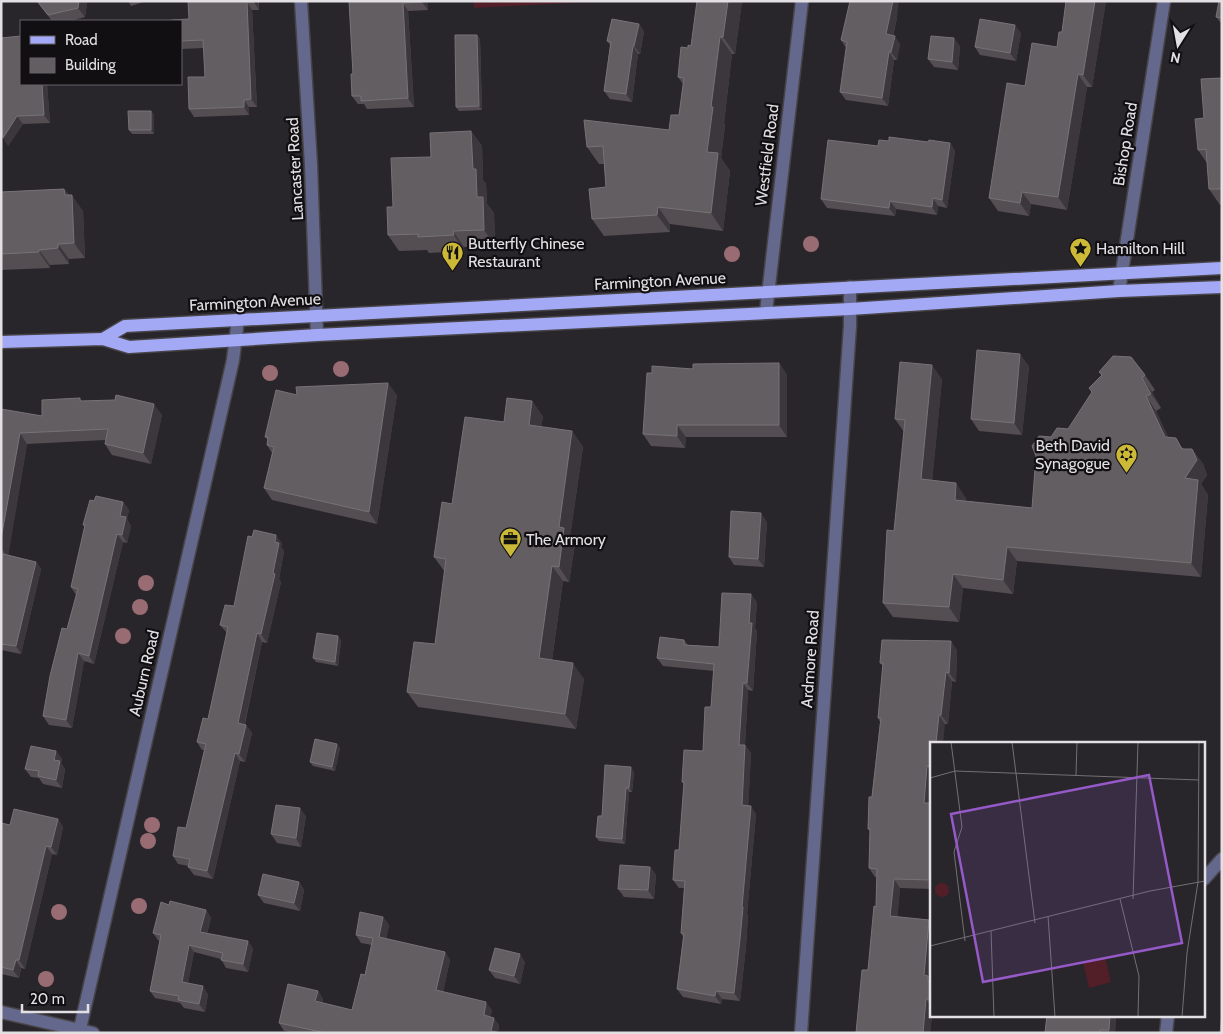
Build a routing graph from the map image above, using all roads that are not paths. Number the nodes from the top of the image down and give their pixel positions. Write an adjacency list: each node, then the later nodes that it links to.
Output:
1 (301, 1): 12 (street, Lancaster Road)
2 (802, 1): 9 (street, Westfield Road)
3 (1164, 1): 5 (street, Bishop Road)
4 (1222, 268): 5 (main road, Farmington Avenue)
5 (1121, 273): 6 (main road, Farmington Avenue); 8 (street, Bishop Road)
6 (850, 287): 9 (main road, Farmington Avenue); 10 (street, Ardmore Road)
7 (1222, 287): 8 (main road, Farmington Avenue)
8 (1119, 291): 10 (main road, Farmington Avenue)
9 (767, 292): 11 (street, Westfield Road); 12 (main road, Farmington Avenue)
10 (850, 309): 11 (main road, Farmington Avenue); 24 (street, Ardmore Road)
11 (766, 312): 14 (main road, Farmington Avenue)
12 (317, 315): 13 (main road, Farmington Avenue); 14 (street, Lancaster Road)
13 (238, 319): 15 (main road, Farmington Avenue); 16 (street, Auburn Road)
14 (317, 335): 16 (main road, Farmington Avenue)
15 (103, 339): 16 (main road, Farmington Avenue); 17 (main road, Farmington Avenue)
16 (235, 341): 22 (street, Auburn Road)
17 (1, 342)
18 (1222, 859): 19 (street)
19 (1206, 877)
20 (1, 1012): 22 (street)
21 (1168, 1016): 25 (street)
22 (79, 1031): 23 (street)
23 (93, 1033)
24 (801, 1033)
25 (1166, 1033)

